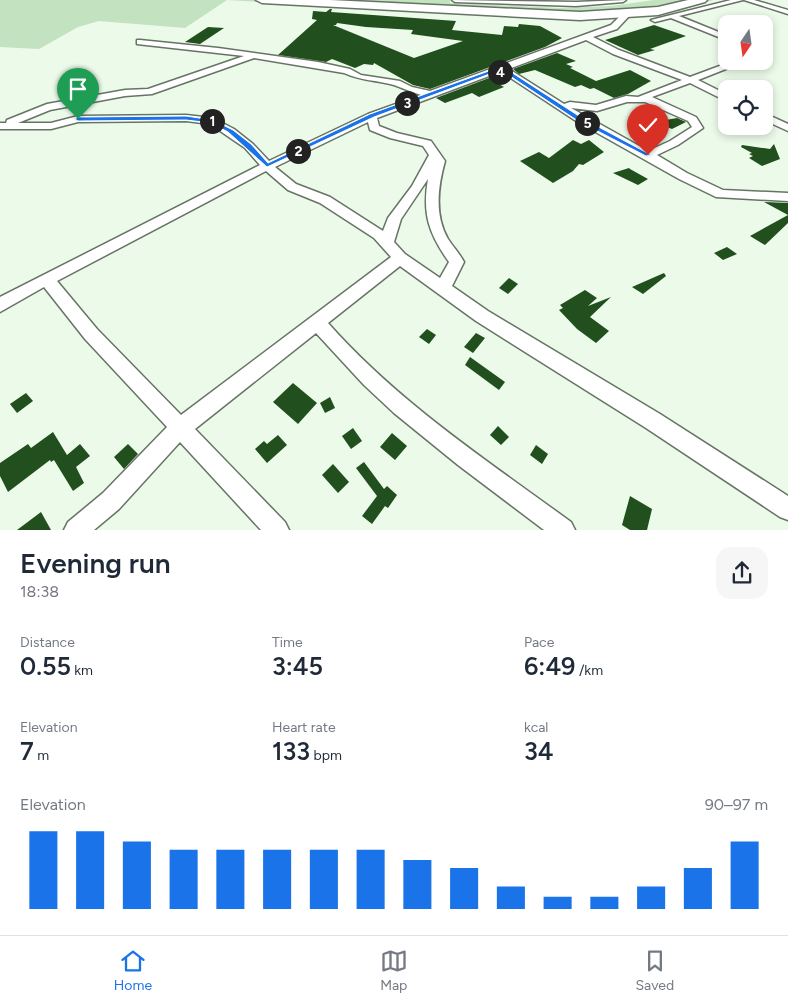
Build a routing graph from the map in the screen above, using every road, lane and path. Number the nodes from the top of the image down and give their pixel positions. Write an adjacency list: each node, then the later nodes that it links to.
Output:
1 (262, 0): 11 (highway)
2 (362, 0): 9 (highway)
3 (455, 0): 9 (street)
4 (623, 0): 9 (street)
5 (668, 0): 9 (highway)
6 (701, 0): 12 (highway)
7 (740, 0): 12 (street)
8 (747, 0): 10 (street)
9 (545, 4)
10 (788, 12)
11 (627, 14): 12 (highway); 14 (street)
12 (656, 15): 13 (street)
13 (718, 35)
14 (586, 37): 17 (street); 19 (street)
15 (140, 42): 16 (street)
16 (255, 56): 20 (street); 26 (street)
17 (494, 70): 20 (street); 23 (street)
18 (718, 70): 19 (street)
19 (691, 80): 21 (street); 22 (street)
20 (429, 94): 24 (street)
21 (718, 94)
22 (643, 97): 23 (street); 29 (street)
23 (564, 108): 29 (street)
24 (372, 116): 28 (street); 30 (street)
25 (773, 120): 27 (street)
26 (0, 123): 30 (street)
27 (788, 128)
28 (435, 155): 32 (street); 35 (street)
29 (648, 155): 31 (street)
30 (267, 166): 32 (street); 34 (street)
31 (788, 198)
32 (386, 243): 33 (street)
33 (400, 258): 35 (street); 37 (street)
34 (46, 279): 36 (street); 38 (street)
35 (443, 288): 39 (street)
36 (0, 304)
37 (316, 321): 38 (street); 42 (street)
38 (179, 429): 40 (street); 41 (street)
39 (788, 509)
40 (76, 530)
41 (277, 530)
42 (563, 530)

